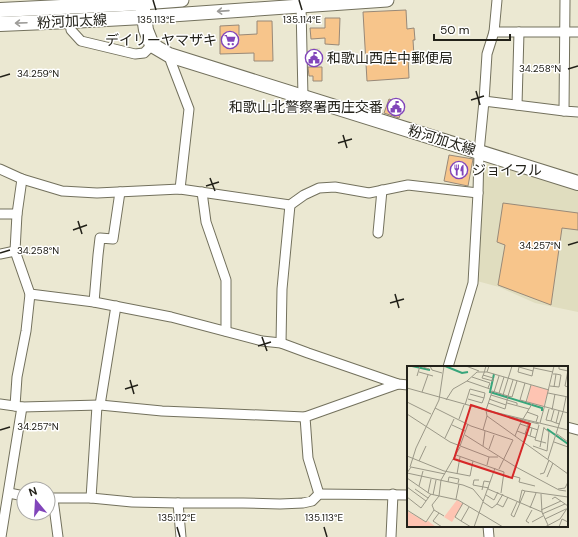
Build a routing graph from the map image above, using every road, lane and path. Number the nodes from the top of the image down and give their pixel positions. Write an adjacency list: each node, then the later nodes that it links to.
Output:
1 (182, 0): 5 (street)
2 (387, 0): 6 (street)
3 (497, 0): 10 (street)
4 (565, 0): 12 (street)
5 (142, 6): 6 (street, one-way to 5); 7 (main road, 粉河加太線); 8 (main road, 粉河加太線); 14 (main road)
6 (301, 6): 16 (street)
7 (0, 10)
8 (70, 22): 9 (main road, 粉河加太線, one-way to 9); 14 (street)
9 (0, 24)
10 (494, 32): 11 (street); 17 (street)
11 (518, 32): 12 (street); 18 (street)
12 (564, 32): 13 (street); 19 (street)
13 (578, 32)
14 (152, 45): 15 (main road, 粉河加太線)
15 (169, 55): 16 (main road, 粉河加太線); 25 (street)
16 (303, 97): 21 (main road, 粉河加太線)
17 (484, 101): 18 (street); 21 (street)
18 (517, 105): 19 (street)
19 (564, 110): 20 (street)
20 (578, 112)
21 (479, 152): 24 (main road, 粉河加太線); 29 (street)
22 (0, 169): 23 (street)
23 (22, 179): 27 (street); 32 (street)
24 (578, 183)
25 (180, 189): 27 (street); 28 (street)
26 (382, 190): 29 (street); 30 (street); 33 (street)
27 (120, 192): 37 (street)
28 (202, 192): 30 (street); 39 (street)
29 (478, 194): 41 (street)
30 (290, 205): 40 (street)
31 (0, 214): 32 (street)
32 (17, 214): 34 (street)
33 (378, 232)
34 (15, 251): 35 (street); 36 (street)
35 (0, 254)
36 (30, 294): 37 (street); 45 (street)
37 (94, 302): 38 (street)
38 (116, 306): 39 (street); 46 (street)
39 (226, 331): 40 (street)
40 (281, 342): 42 (street)
41 (448, 366)
42 (398, 384): 43 (street); 47 (street)
43 (407, 385)
44 (0, 404): 45 (street)
45 (19, 406): 46 (street); 50 (street)
46 (98, 406): 47 (street); 56 (street)
47 (305, 417): 52 (street)
48 (568, 427): 49 (street)
49 (578, 430)
50 (9, 493): 51 (street); 60 (street)
51 (16, 494)
52 (319, 494): 53 (street); 57 (street)
53 (393, 494): 54 (street); 63 (street)
54 (407, 495)
55 (56, 498): 56 (street)
56 (91, 498): 57 (street)
57 (178, 503): 62 (street)
58 (55, 521): 61 (street)
59 (488, 527): 64 (street)
60 (1, 537)
61 (58, 537)
62 (181, 537)
63 (391, 537)
64 (489, 537)

